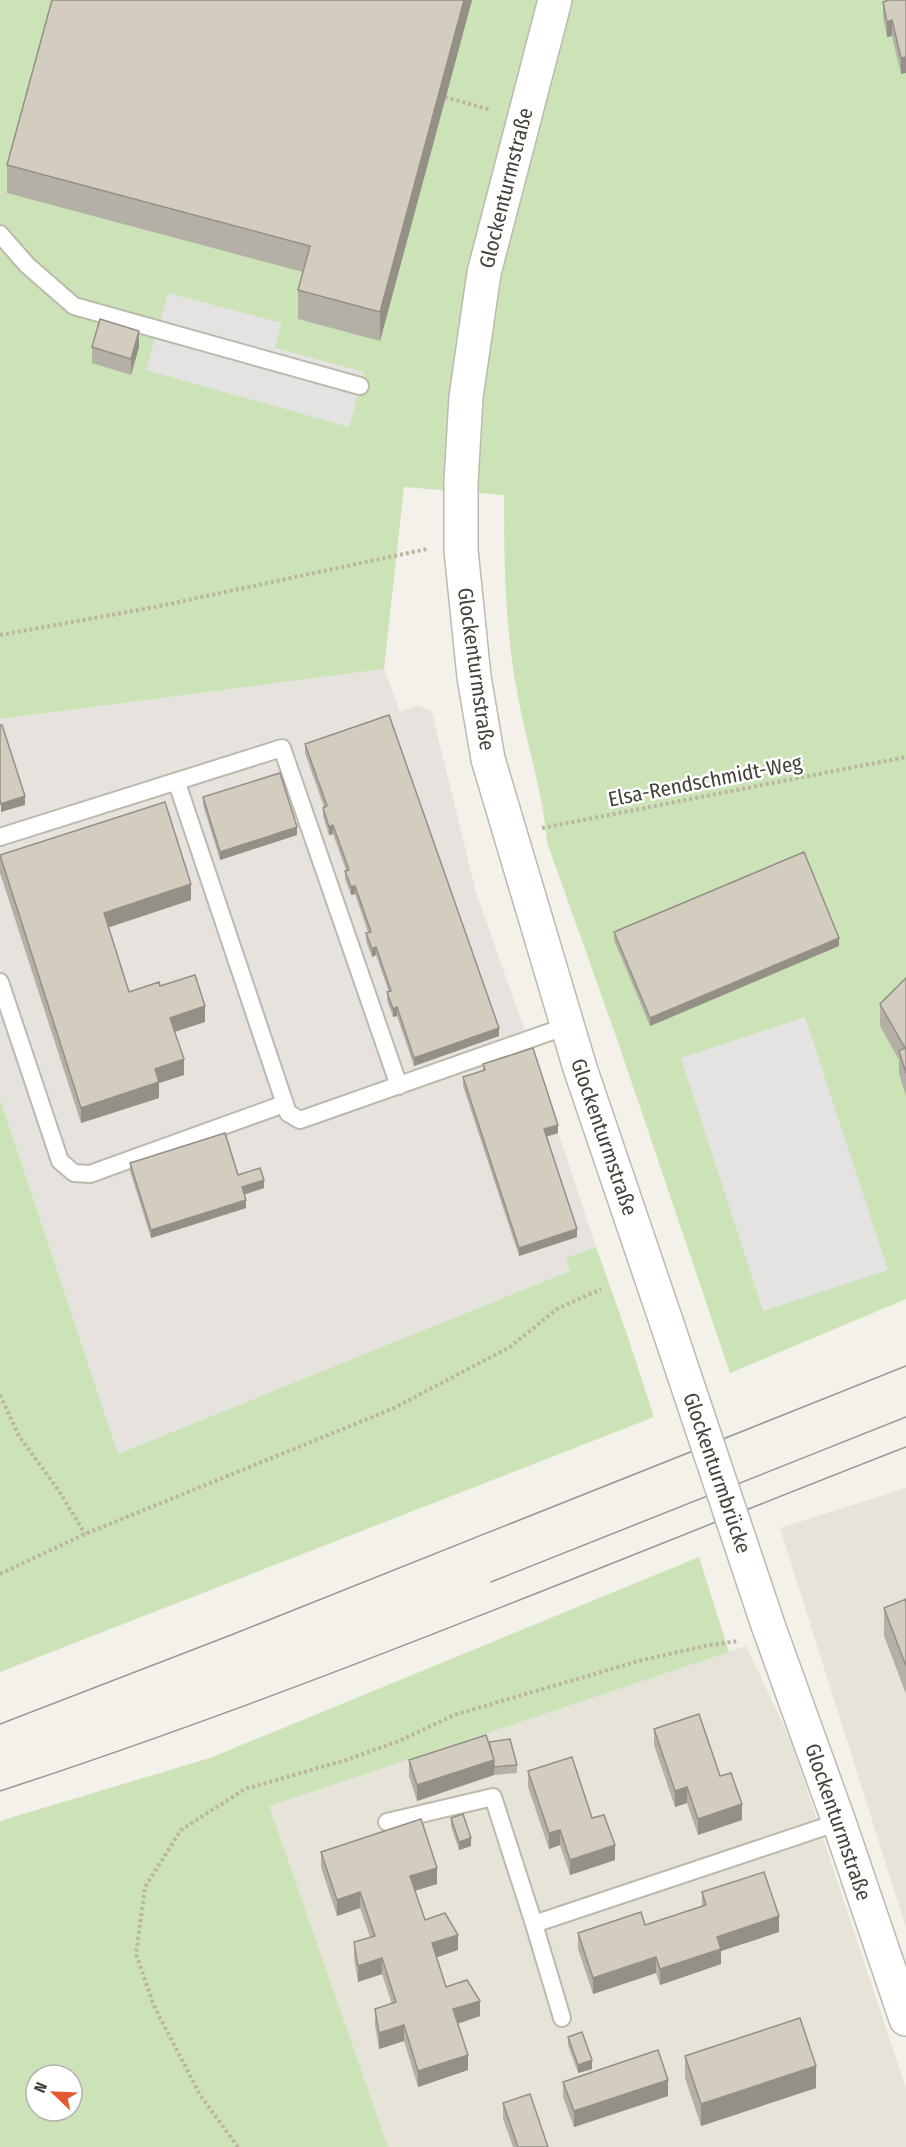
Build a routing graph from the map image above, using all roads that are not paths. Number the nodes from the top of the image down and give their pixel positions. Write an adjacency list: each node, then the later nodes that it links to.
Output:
1 (555, 0): 7 (street, Glockenturmstraße)
2 (0, 234): 3 (lane)
3 (360, 386)
4 (177, 783): 5 (lane); 8 (lane); 9 (lane)
5 (0, 837)
6 (0, 982): 9 (lane)
7 (567, 1026): 8 (lane); 10 (street, Glockenturmstraße)
8 (399, 1086): 9 (lane)
9 (284, 1104)
10 (666, 1321): 11 (street, Glockenturmbrücke, bridge)
11 (768, 1625): 13 (street, Glockenturmstraße)
12 (387, 1822): 14 (lane)
13 (839, 1822): 14 (lane); 16 (street, Glockenturmstraße)
14 (534, 1924): 15 (lane)
15 (562, 2018)
16 (906, 2019)

